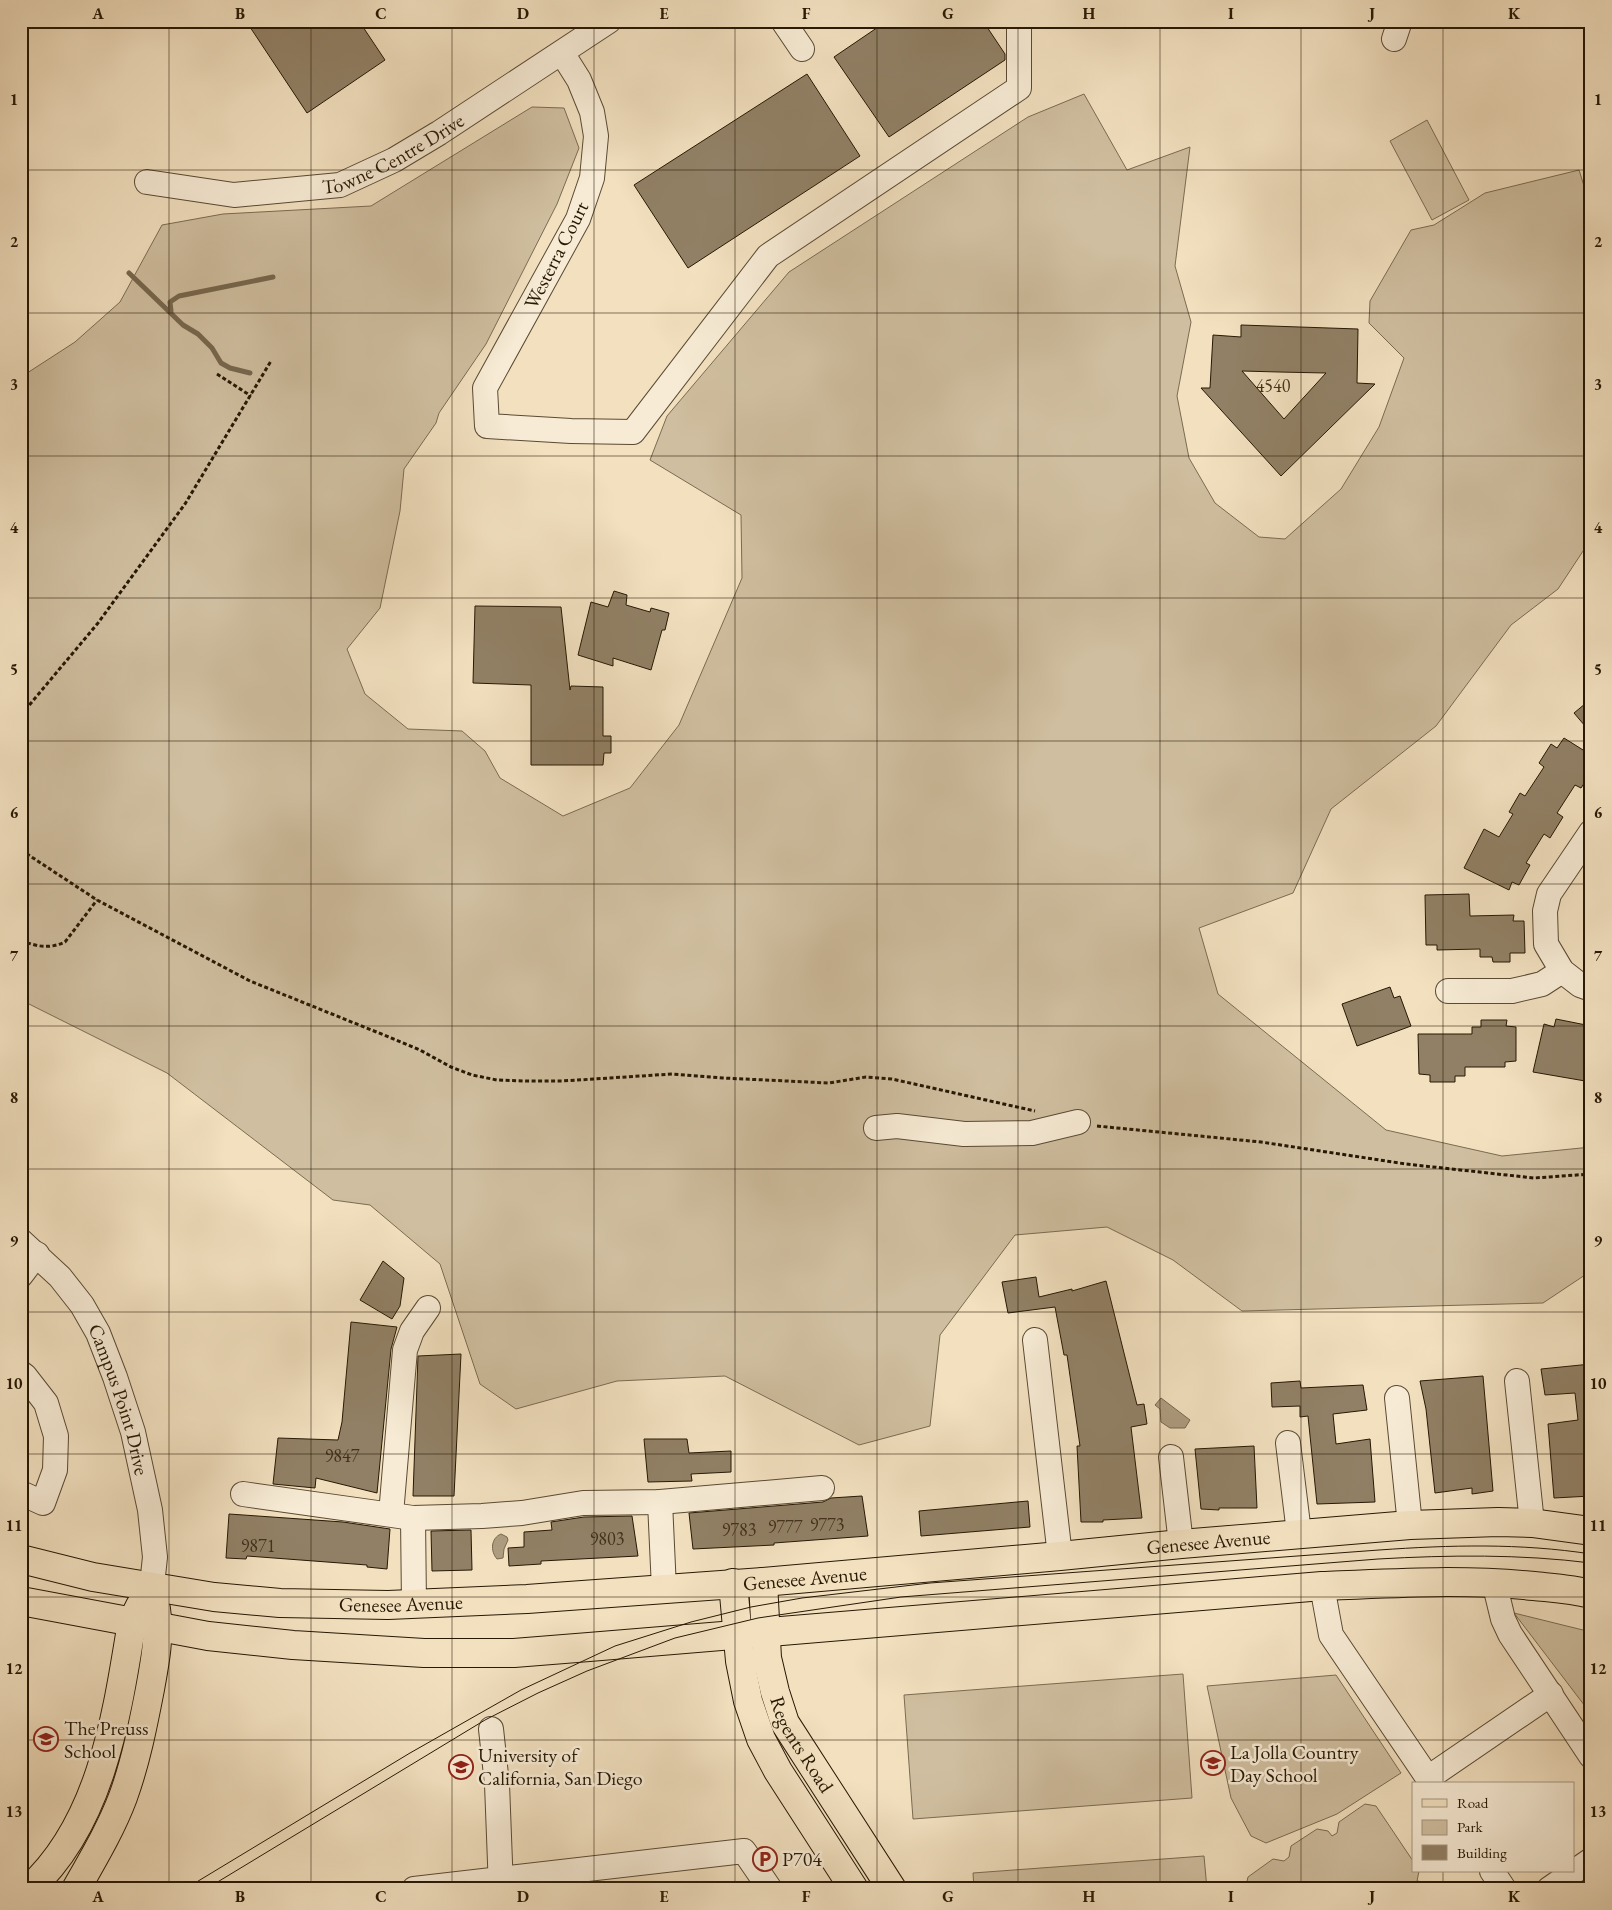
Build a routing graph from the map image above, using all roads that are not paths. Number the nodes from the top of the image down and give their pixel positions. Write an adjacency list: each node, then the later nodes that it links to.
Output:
1 (609, 21): 5 (street, Towne Centre Drive)
2 (783, 21): 4 (street)
3 (1019, 21): 5 (street, Westerra Court)
4 (802, 49)
5 (562, 53): 6 (street, Towne Centre Drive)
6 (147, 182)
7 (1591, 832): 8 (street)
8 (1562, 971): 9 (street); 10 (street)
9 (1591, 989)
10 (1448, 991)
11 (1078, 1122): 12 (street)
12 (876, 1128)
13 (29, 1248): 14 (street); 37 (street, Campus Point Drive)
14 (21, 1275)
15 (428, 1308): 26 (street)
16 (1035, 1340): 32 (street)
17 (21, 1374): 23 (street)
18 (1517, 1381): 27 (street)
19 (1397, 1398): 28 (street)
20 (1288, 1442): 30 (street)
21 (1171, 1457): 31 (street)
22 (822, 1488): 25 (street)
23 (21, 1493)
24 (243, 1494): 26 (street)
25 (660, 1502): 26 (street); 39 (street)
26 (402, 1516): 42 (street)
27 (1532, 1523): 28 (main road, Genesee Avenue); 29 (main road, Genesee Avenue)
28 (1410, 1525): 30 (main road, Genesee Avenue)
29 (1591, 1531)
30 (1299, 1534): 31 (main road, Genesee Avenue)
31 (1181, 1544): 32 (main road, Genesee Avenue)
32 (1060, 1556): 34 (main road, Genesee Avenue)
33 (21, 1559): 37 (main road, Genesee Avenue)
34 (763, 1582): 36 (main road, Genesee Avenue); 45 (main road, Regents Road)
35 (1494, 1582): 38 (main road); 40 (main road); 47 (street)
36 (733, 1583): 39 (main road, Genesee Avenue); 46 (main road, Regents Road)
37 (152, 1585): 42 (main road, Genesee Avenue); 43 (main road, Campus Point Drive); 44 (main road, Campus Point Drive)
38 (1322, 1586): 45 (main road); 50 (street)
39 (664, 1588): 42 (main road, Genesee Avenue)
40 (1591, 1594)
41 (21, 1601): 43 (main road)
42 (414, 1604)
43 (132, 1622): 44 (main road); 57 (main road, Campus Point Drive)
44 (159, 1627): 46 (main road); 58 (main road, Campus Point Drive)
45 (767, 1632): 46 (main road); 62 (main road, Regents Road)
46 (736, 1635): 61 (main road, Regents Road)
47 (1551, 1694): 49 (street); 50 (street)
48 (491, 1729): 56 (street)
49 (1591, 1756)
50 (1430, 1781)
51 (1591, 1860): 54 (street)
52 (1493, 1872): 63 (street)
53 (1574, 1872): 64 (street)
54 (1574, 1872)
55 (557, 1881): 56 (street); 60 (street)
56 (501, 1884): 59 (street)
57 (29, 1889)
58 (76, 1889)
59 (414, 1889)
60 (770, 1889)
61 (854, 1889)
62 (892, 1889)
63 (1504, 1889)
64 (1549, 1889)

